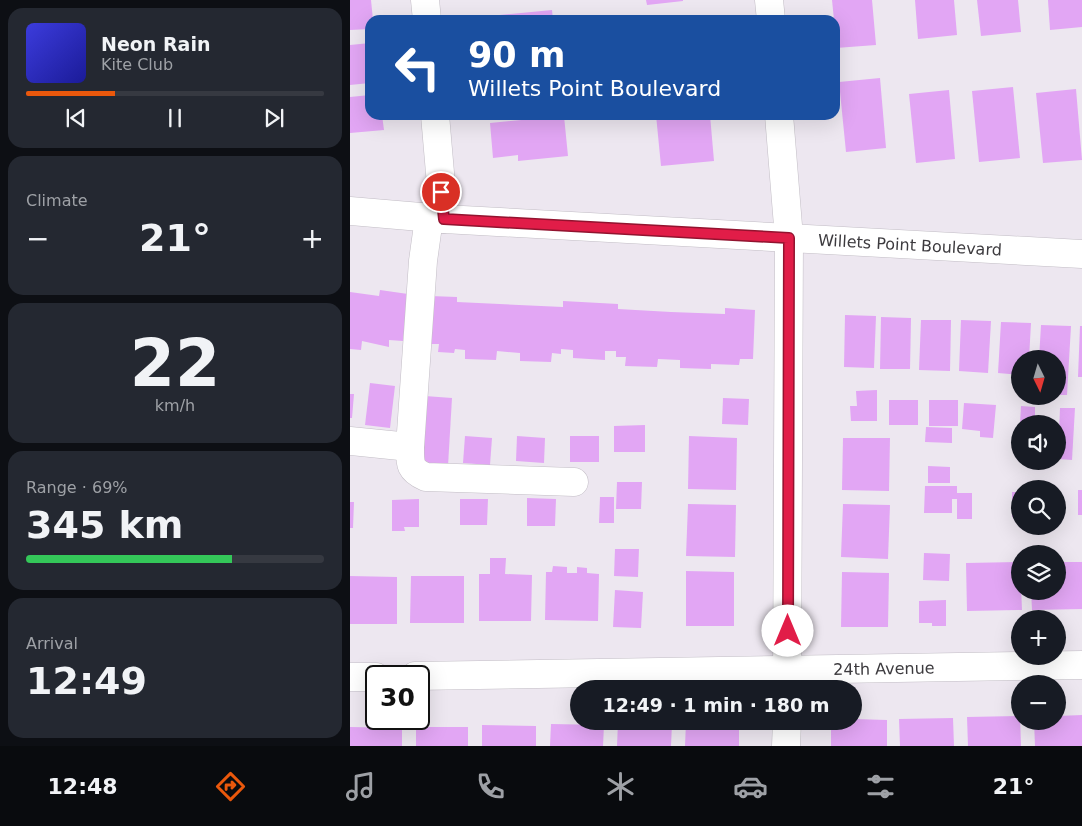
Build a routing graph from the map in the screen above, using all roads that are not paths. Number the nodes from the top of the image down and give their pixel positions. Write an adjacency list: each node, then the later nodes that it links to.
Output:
1 (425, 0): 3 (street)
2 (769, 0): 4 (street)
3 (426, 15)
4 (770, 15)
5 (435, 120): 8 (street)
6 (779, 120): 9 (street)
7 (350, 211): 8 (street, Willets Point Boulevard)
8 (436, 219): 9 (street, Willets Point Boulevard); 12 (street)
9 (789, 238): 10 (street, Willets Point Boulevard); 18 (street)
10 (1082, 254)
11 (350, 441): 12 (street)
12 (410, 447): 13 (street)
13 (574, 482)
14 (1082, 666): 18 (street, 24th Avenue)
15 (430, 676): 18 (street, 24th Avenue)
16 (350, 677): 17 (street)
17 (365, 677)
18 (787, 680)
19 (787, 730): 20 (street)
20 (786, 746)

